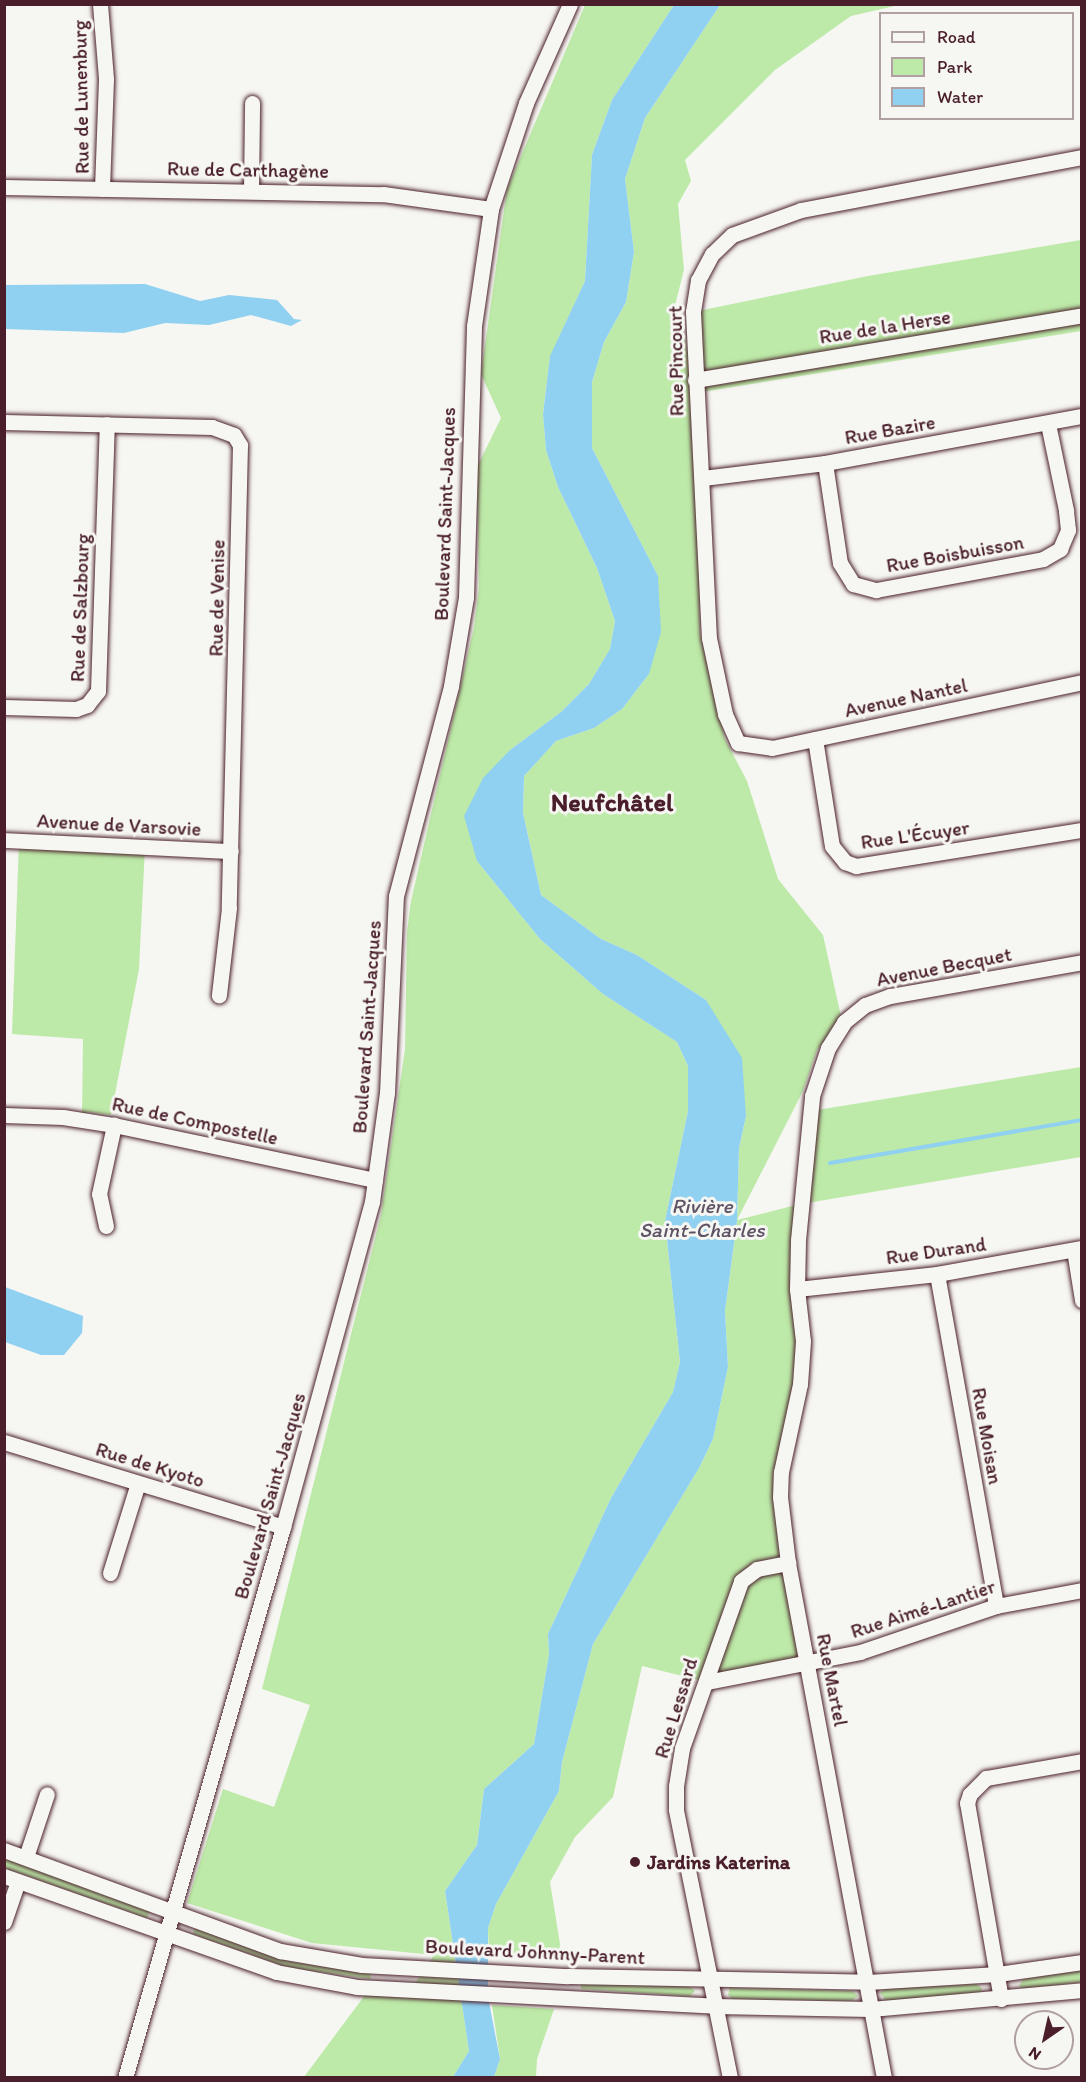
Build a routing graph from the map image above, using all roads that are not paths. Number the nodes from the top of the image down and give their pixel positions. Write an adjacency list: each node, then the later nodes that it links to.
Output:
1 (100, 4): 6 (street, Rue de Lunenburg)
2 (570, 4): 8 (street, Boulevard Saint-Jacques)
3 (252, 104): 7 (street)
4 (1082, 157): 10 (street, Rue Pincourt)
5 (4, 187): 6 (street, Rue de Carthagène)
6 (102, 189): 7 (street, Rue de Carthagène)
7 (250, 191): 8 (street, Rue de Carthagène)
8 (491, 209): 28 (street, Boulevard Saint-Jacques)
9 (1082, 315): 10 (street, Rue de la Herse)
10 (695, 380): 16 (street, Rue Pincourt)
11 (1082, 416): 14 (street, Rue Bazire)
12 (4, 422): 13 (street, Rue de Venise)
13 (107, 424): 18 (street, Rue de Salzbourg); 23 (street, Rue de Venise)
14 (1048, 424): 15 (street, Rue Bazire); 15 (street, Rue Boisbuisson)
15 (825, 463): 16 (street, Rue Bazire)
16 (704, 478): 20 (street, Rue Pincourt)
17 (1082, 682): 19 (street, Avenue Nantel)
18 (4, 707)
19 (815, 739): 20 (street, Avenue Nantel); 21 (street, Rue L'Écuyer)
20 (738, 743)
21 (1082, 830)
22 (4, 840): 23 (street, Avenue de Varsovie)
23 (231, 851): 25 (street, Rue de Venise)
24 (1082, 962): 32 (street, Avenue Becquet)
25 (219, 995)
26 (4, 1115): 27 (street, Rue de Compostelle)
27 (114, 1125): 28 (street, Rue de Compostelle); 29 (street)
28 (375, 1180): 36 (street, Boulevard Saint-Jacques)
29 (106, 1226)
30 (1078, 1249): 31 (street, Rue Durand); 33 (street)
31 (937, 1274): 32 (street, Rue Durand); 40 (street, Rue Moisan)
32 (797, 1289): 37 (street, Rue Martel)
33 (1082, 1300)
34 (4, 1442): 35 (street, Rue de Kyoto)
35 (138, 1483): 36 (street, Rue de Kyoto); 38 (street)
36 (284, 1527): 48 (street, Boulevard Saint-Jacques)
37 (788, 1563): 41 (street, Rue Martel); 42 (street, Rue Lessard)
38 (110, 1573)
39 (1082, 1590): 40 (street, Rue Aimé-Lantier)
40 (996, 1606): 41 (street, Rue Aimé-Lantier)
41 (807, 1665): 42 (street, Rue Aimé-Lantier); 54 (street, Rue Martel)
42 (706, 1682): 53 (street, Rue Lessard)
43 (1082, 1761): 52 (street)
44 (47, 1794): 46 (street)
45 (4, 1850): 46 (street, Boulevard Johnny-Parent)
46 (26, 1857): 48 (street, Boulevard Johnny-Parent)
47 (11, 1879): 49 (street); 50 (street)
48 (174, 1912): 50 (street, Boulevard Saint-Jacques); 53 (street, Boulevard Johnny-Parent)
49 (4, 1922)
50 (168, 1934): 57 (street); 59 (street, Boulevard Saint-Jacques)
51 (1082, 1962): 52 (street, Boulevard Johnny-Parent)
52 (998, 1974): 54 (street, Boulevard Johnny-Parent); 56 (street)
53 (708, 1979): 54 (street, Boulevard Johnny-Parent); 57 (street, Rue Lessard)
54 (868, 1982): 58 (street, Rue Martel)
55 (1082, 1990): 56 (street)
56 (1001, 1999): 58 (street)
57 (715, 2006): 58 (street); 60 (street, Rue Lessard)
58 (872, 2009): 61 (street, Rue Martel)
59 (124, 2078)
60 (730, 2078)
61 (884, 2078)

